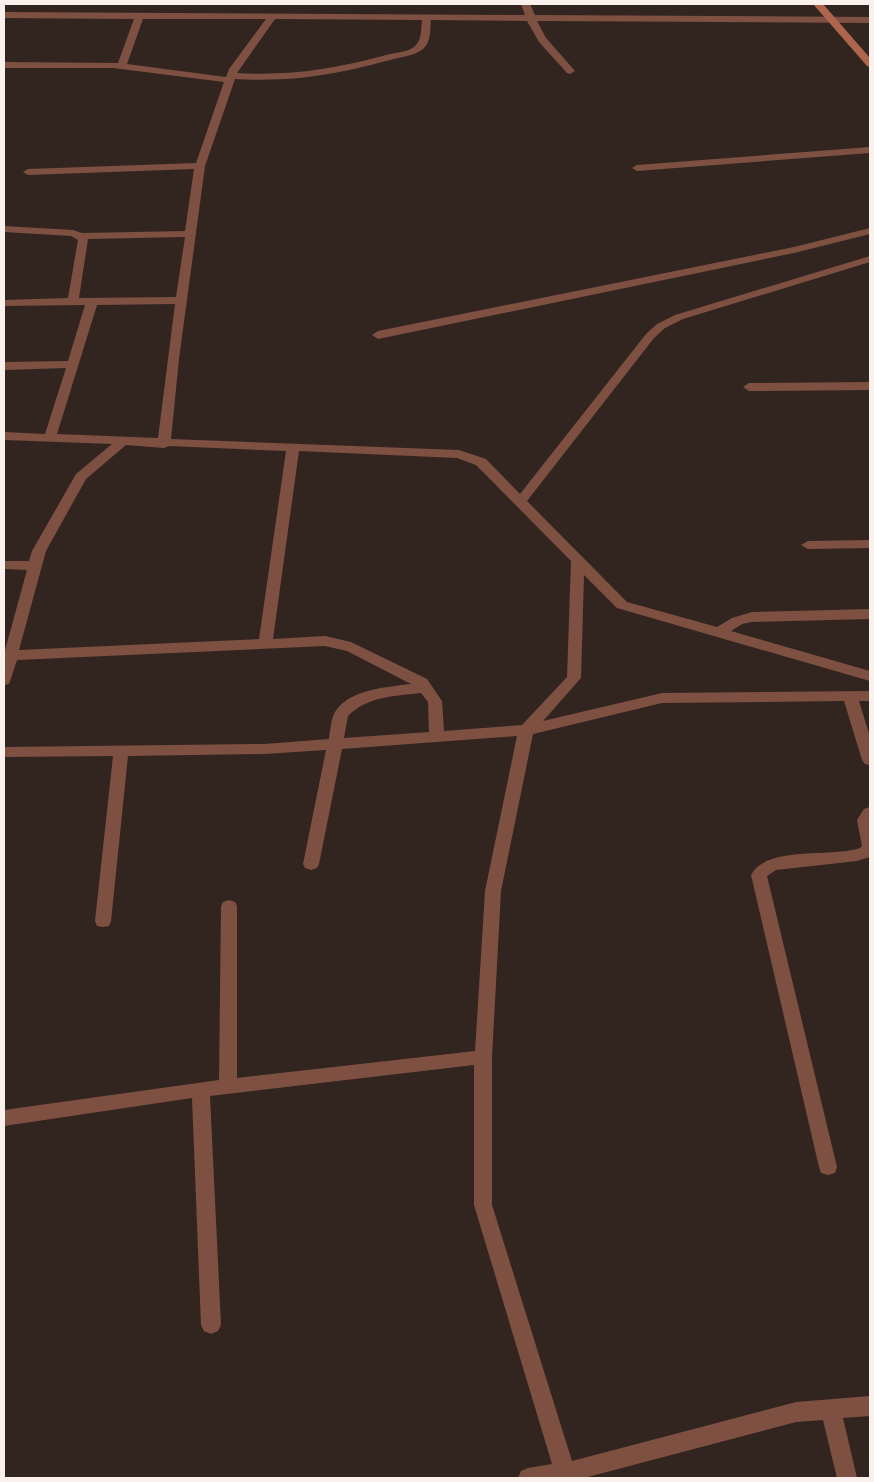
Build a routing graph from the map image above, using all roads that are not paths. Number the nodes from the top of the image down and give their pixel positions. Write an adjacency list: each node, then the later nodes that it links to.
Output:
1 (18, 4): 6 (street)
2 (226, 4): 8 (street)
3 (293, 4): 10 (street)
4 (526, 4): 12 (street)
5 (818, 4): 13 (main road)
6 (9, 15): 7 (street)
7 (140, 16): 8 (street); 17 (street)
8 (225, 16): 9 (street)
9 (273, 16): 10 (street); 19 (street)
10 (290, 17): 11 (street)
11 (427, 17): 12 (street); 19 (street)
12 (531, 18): 13 (street); 18 (street)
13 (831, 19): 14 (street); 15 (main road)
14 (870, 20)
15 (870, 64)
16 (4, 66): 17 (street)
17 (122, 66): 19 (street)
18 (570, 71)
19 (230, 78): 21 (street)
20 (870, 150): 22 (street)
21 (200, 166): 23 (street); 26 (street)
22 (637, 168)
23 (28, 172)
24 (4, 229): 27 (street)
25 (870, 231): 33 (street)
26 (190, 234): 27 (street); 29 (street)
27 (81, 236): 32 (street)
28 (870, 260): 43 (street)
29 (181, 300): 30 (street); 41 (street)
30 (92, 301): 32 (street); 34 (street)
31 (4, 302): 32 (street)
32 (73, 302)
33 (378, 335)
34 (73, 364): 35 (street); 39 (street)
35 (4, 366)
36 (870, 386): 37 (street)
37 (749, 387)
38 (4, 436): 39 (street)
39 (50, 438): 40 (street)
40 (122, 442): 41 (street); 48 (street)
41 (164, 444): 42 (street)
42 (293, 448): 43 (street); 51 (street)
43 (520, 502): 46 (street)
44 (870, 544): 45 (street)
45 (808, 545)
46 (578, 560): 50 (street); 58 (street)
47 (4, 565): 48 (street)
48 (35, 566): 52 (street)
49 (870, 614): 50 (street)
50 (718, 633): 53 (street)
51 (265, 644): 52 (street); 55 (street)
52 (10, 655): 54 (street)
53 (870, 676)
54 (4, 680)
55 (425, 687): 59 (street); 60 (street)
56 (850, 696): 57 (street); 58 (street); 63 (street)
57 (870, 696)
58 (526, 730): 59 (street); 69 (street)
59 (437, 736): 60 (street)
60 (333, 744): 61 (street); 66 (street)
61 (121, 751): 62 (street); 68 (street)
62 (4, 752)
63 (870, 760)
64 (870, 813): 65 (street)
65 (870, 847): 73 (street)
66 (310, 864)
67 (229, 906): 70 (street)
68 (103, 921)
69 (483, 1057): 70 (street); 77 (street)
70 (228, 1087): 71 (street)
71 (201, 1090): 72 (street); 74 (street)
72 (4, 1118)
73 (828, 1166)
74 (211, 1325)
75 (870, 1406): 76 (street)
76 (830, 1410): 77 (street); 79 (street)
77 (565, 1473): 78 (street)
78 (528, 1478)
79 (847, 1478)

